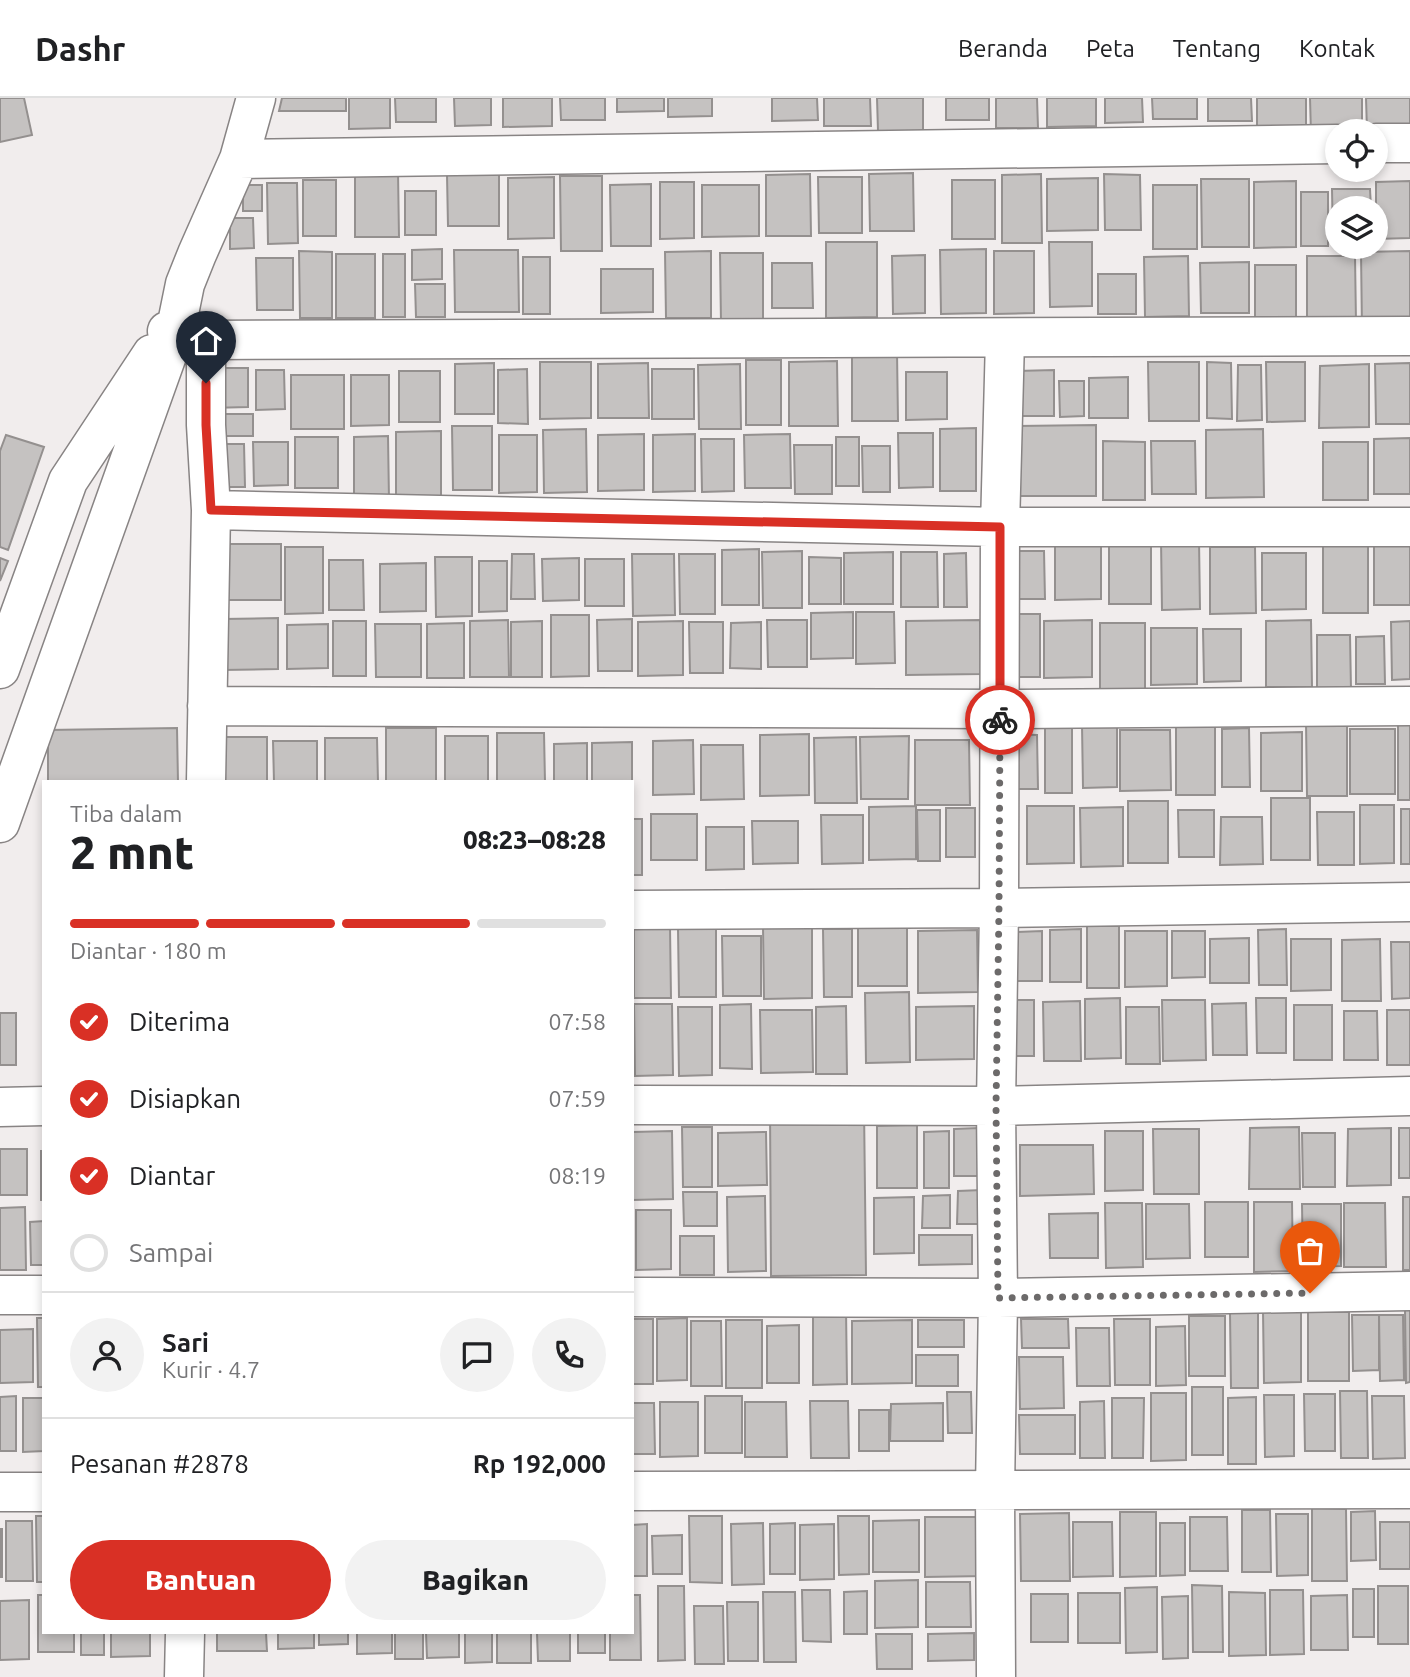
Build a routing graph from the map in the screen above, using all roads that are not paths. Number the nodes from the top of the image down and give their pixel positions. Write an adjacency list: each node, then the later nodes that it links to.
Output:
1 (256, 98): 5 (street)
2 (1388, 143): 3 (street)
3 (1410, 143)
4 (1325, 144): 5 (street)
5 (239, 159): 6 (street)
6 (182, 331): 8 (street); 9 (street); 12 (street); 17 (street)
7 (1410, 336): 8 (street)
8 (1004, 339): 10 (street)
9 (211, 510): 10 (street); 13 (street)
10 (1000, 527): 11 (street); 15 (street)
11 (1410, 527)
12 (0, 669)
13 (207, 706): 15 (street); 16 (street)
14 (1410, 706): 15 (street)
15 (1000, 709): 19 (street)
16 (206, 780)
17 (0, 823)
18 (1410, 902): 19 (street)
19 (999, 908): 20 (street); 24 (street)
20 (634, 910)
21 (1410, 1096): 24 (street)
22 (634, 1105): 24 (street)
23 (42, 1106): 25 (street)
24 (996, 1106): 30 (street)
25 (0, 1107)
26 (1410, 1291): 30 (street)
27 (0, 1295): 28 (street)
28 (42, 1296)
29 (634, 1297): 30 (street)
30 (998, 1298): 33 (street)
31 (1410, 1489): 33 (street)
32 (634, 1491): 33 (street)
33 (995, 1491): 38 (street)
34 (0, 1492): 35 (street)
35 (42, 1492)
36 (185, 1634): 37 (street)
37 (184, 1677)
38 (996, 1677)

